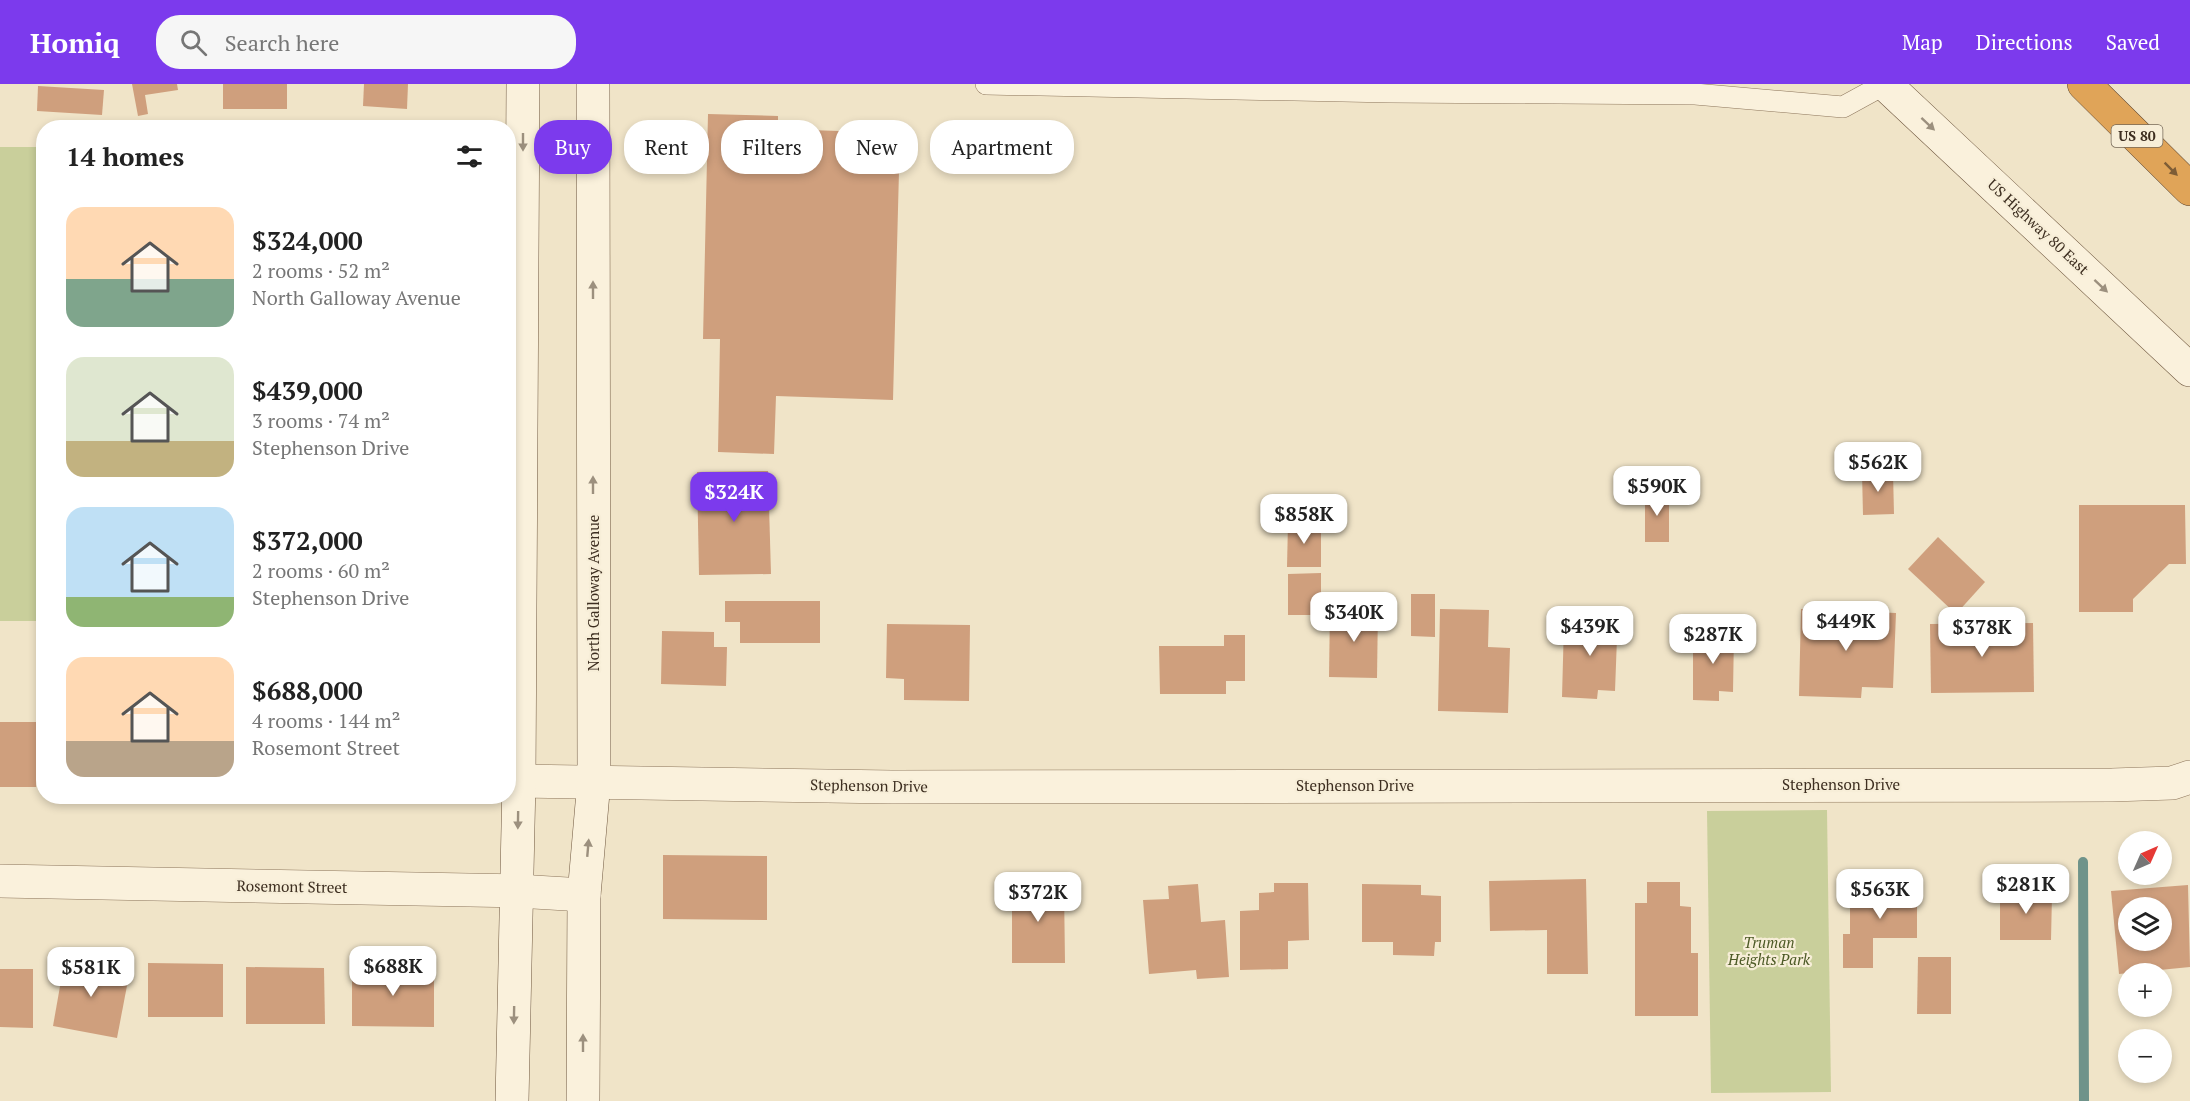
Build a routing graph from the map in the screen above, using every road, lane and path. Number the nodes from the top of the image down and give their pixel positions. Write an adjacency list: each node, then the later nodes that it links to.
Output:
1 (523, 84): 9 (main road, one-way to 9)
2 (593, 84): 10 (main road, North Galloway Avenue, one-way to 2)
3 (986, 84): 4 (lane)
4 (1885, 84): 7 (main road, US Highway 80 East, one-way to 7)
5 (2084, 84): 6 (highway, US 80, one-way to 6)
6 (2190, 189)
7 (2190, 370)
8 (2190, 777): 10 (main road, Stephenson Drive)
9 (519, 781): 10 (main road, Stephenson Drive); 12 (main road, one-way to 12)
10 (594, 782): 13 (main road, North Galloway Avenue, one-way to 10)
11 (0, 881): 12 (main road, Rosemont Street)
12 (517, 891): 13 (main road, Rosemont Street); 14 (main road, one-way to 14)
13 (584, 895): 15 (main road, North Galloway Avenue, one-way to 13)
14 (512, 1101)
15 (583, 1101)

